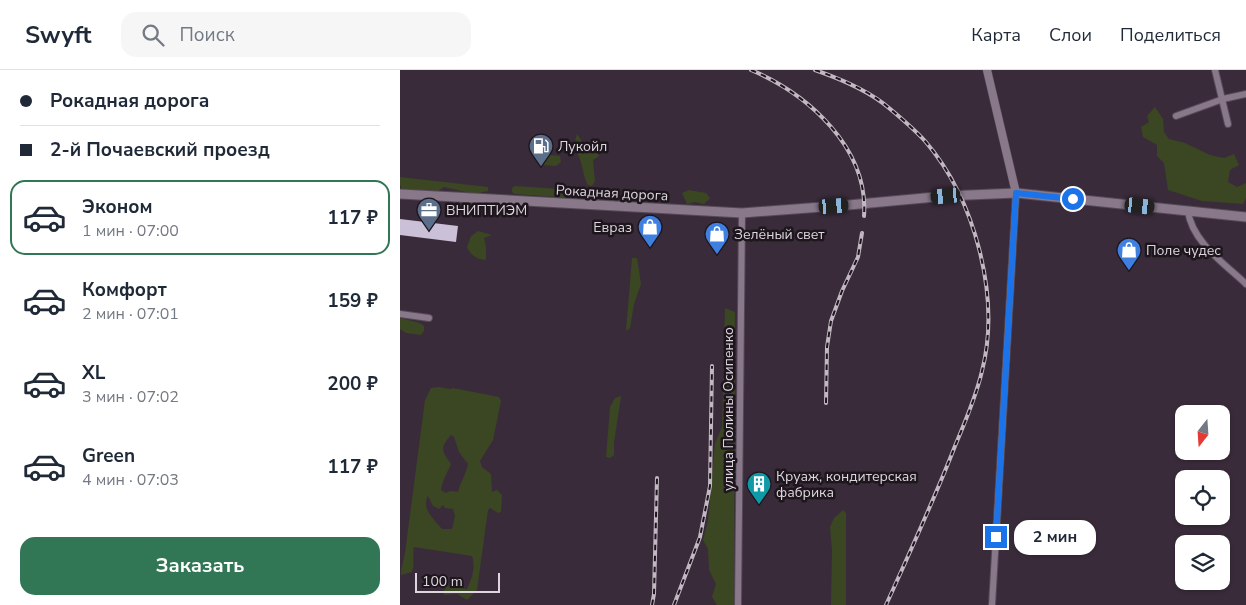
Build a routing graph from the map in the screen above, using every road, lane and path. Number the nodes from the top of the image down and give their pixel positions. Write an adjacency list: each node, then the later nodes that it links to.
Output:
1 (986, 70): 7 (street)
2 (1215, 70): 4 (street)
3 (1246, 94): 4 (street)
4 (1223, 99): 5 (street); 6 (street)
5 (1176, 116)
6 (1228, 124)
7 (1016, 193): 9 (main road, Рокадная дорога); 10 (main road, Рокадная дорога); 16 (street)
8 (400, 194): 10 (main road, Рокадная дорога)
9 (1188, 211): 11 (main road, Рокадная дорога); 12 (street)
10 (742, 213): 15 (street, улица Полины Осипенко)
11 (1246, 217)
12 (1246, 284)
13 (400, 314): 14 (street)
14 (429, 318)
15 (738, 605)
16 (992, 605)

